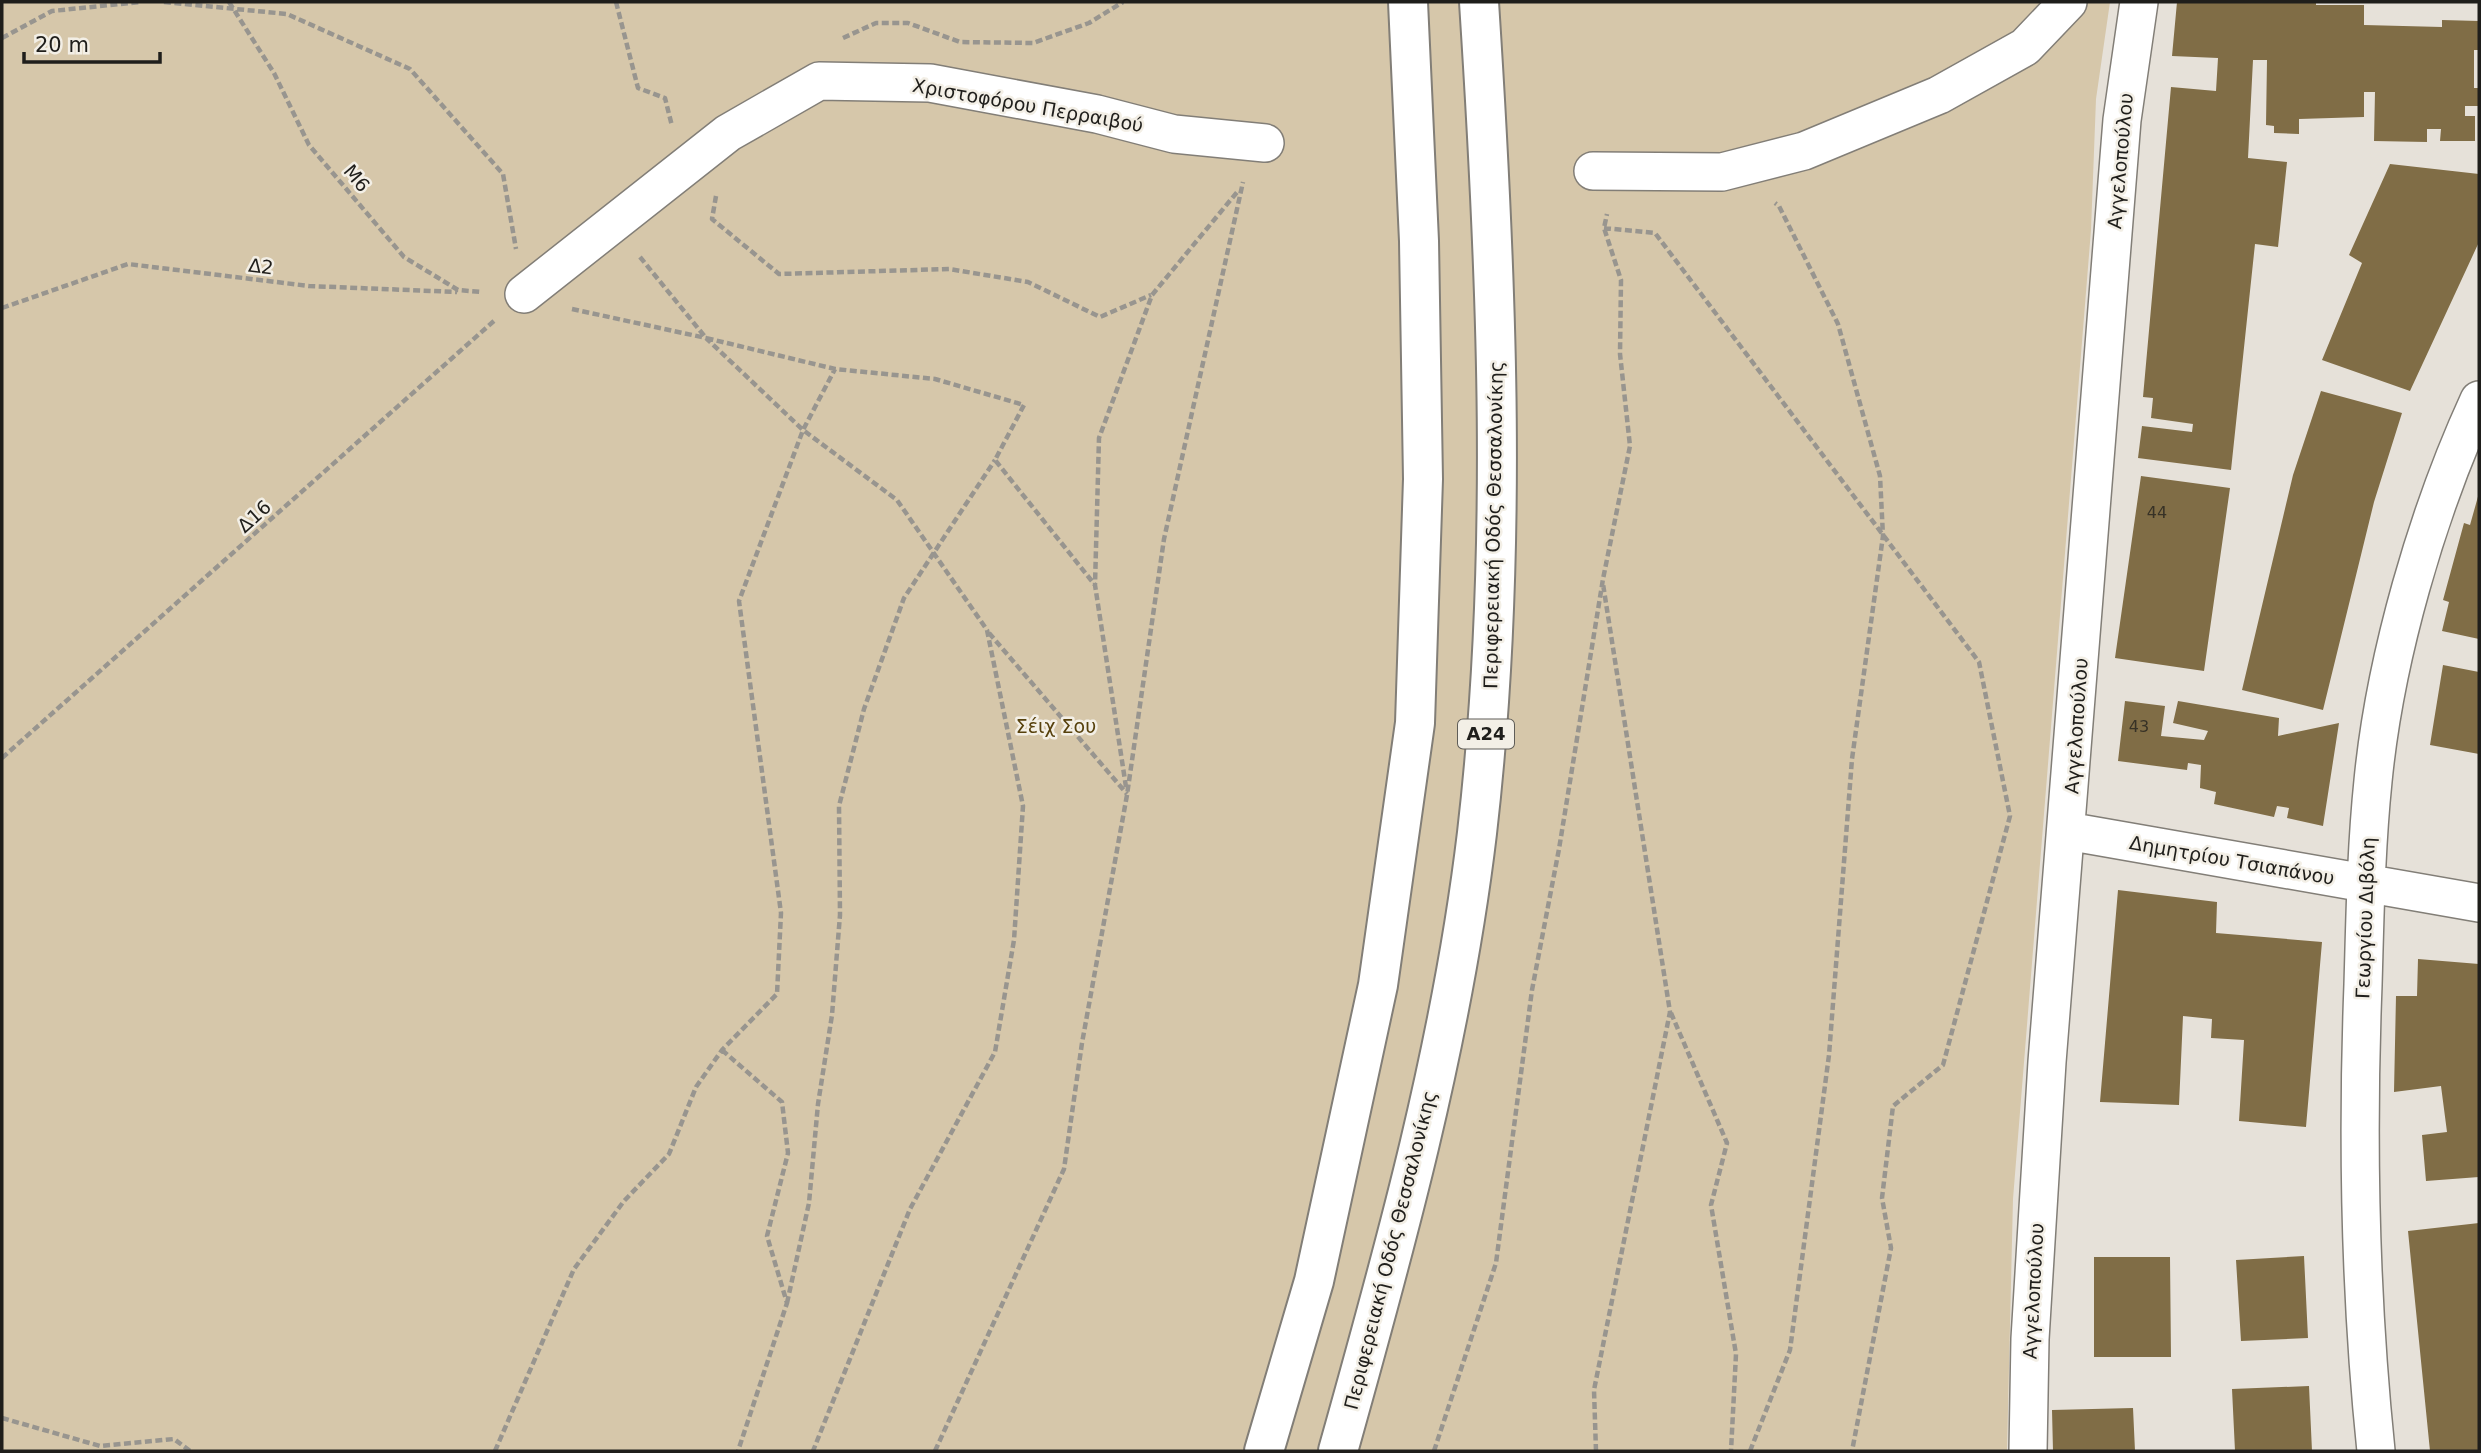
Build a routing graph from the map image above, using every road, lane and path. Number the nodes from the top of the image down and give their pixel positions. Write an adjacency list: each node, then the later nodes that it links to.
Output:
1 (141, 2): 10 (path)
2 (164, 2): 9 (path)
3 (229, 2): 9 (path, Μ6)
4 (616, 2): 13 (path)
5 (1408, 2): 46 (highway)
6 (1479, 2): 47 (highway, Περιφερειακή Οδός Θεσσαλονίκης / Α24)
7 (2068, 2): 15 (street)
8 (2138, 2): 34 (street, Αγγελοπούλου)
9 (233, 9): 19 (path, Μ6); 19 (path)
10 (2, 38)
11 (728, 132): 12 (street, Χριστοφόρου Περραιβού); 13 (street, Χριστοφόρου Περραιβού); 20 (path)
12 (1261, 143): 16 (path)
13 (681, 170): 19 (street, Χριστοφόρου Περραιβού)
14 (1605, 171): 15 (street); 17 (path)
15 (1723, 172): 27 (path)
16 (1240, 190): 20 (path); 33 (path)
17 (1604, 228): 27 (path); 29 (path)
18 (645, 244): 22 (path)
19 (524, 294): 21 (path, Δ2); 22 (path); 32 (path, Δ16)
20 (1152, 295): 30 (path)
21 (2, 308)
22 (706, 338): 23 (path); 25 (path)
23 (835, 369): 25 (path); 26 (path)
24 (2479, 400): 35 (street, Γεωργίου Διβόλη)
25 (803, 430): 28 (path); 38 (path)
26 (995, 460): 28 (path); 30 (path)
27 (1883, 536): 51 (path); 52 (path)
28 (934, 552): 31 (path); 39 (path)
29 (1603, 579): 37 (path); 48 (path)
30 (1095, 585): 33 (path)
31 (987, 630): 33 (path); 44 (path)
32 (2, 758)
33 (1127, 795): 45 (path)
34 (2067, 831): 35 (street, Δημητρίου Τσιαπάνου); 53 (street, Αγγελοπούλου)
35 (2367, 883): 36 (street, Δημητρίου Τσιαπάνου); 54 (street, Γεωργίου Διβόλη)
36 (2479, 903)
37 (1670, 1012): 49 (path); 50 (path)
38 (722, 1050): 39 (path); 42 (path)
39 (787, 1303): 43 (path)
40 (2, 1418): 41 (path)
41 (190, 1451)
42 (495, 1451)
43 (738, 1451)
44 (813, 1451)
45 (935, 1451)
46 (1264, 1451)
47 (1338, 1451)
48 (1434, 1451)
49 (1596, 1451)
50 (1731, 1451)
51 (1750, 1451)
52 (1852, 1451)
53 (2028, 1451)
54 (2376, 1451)

